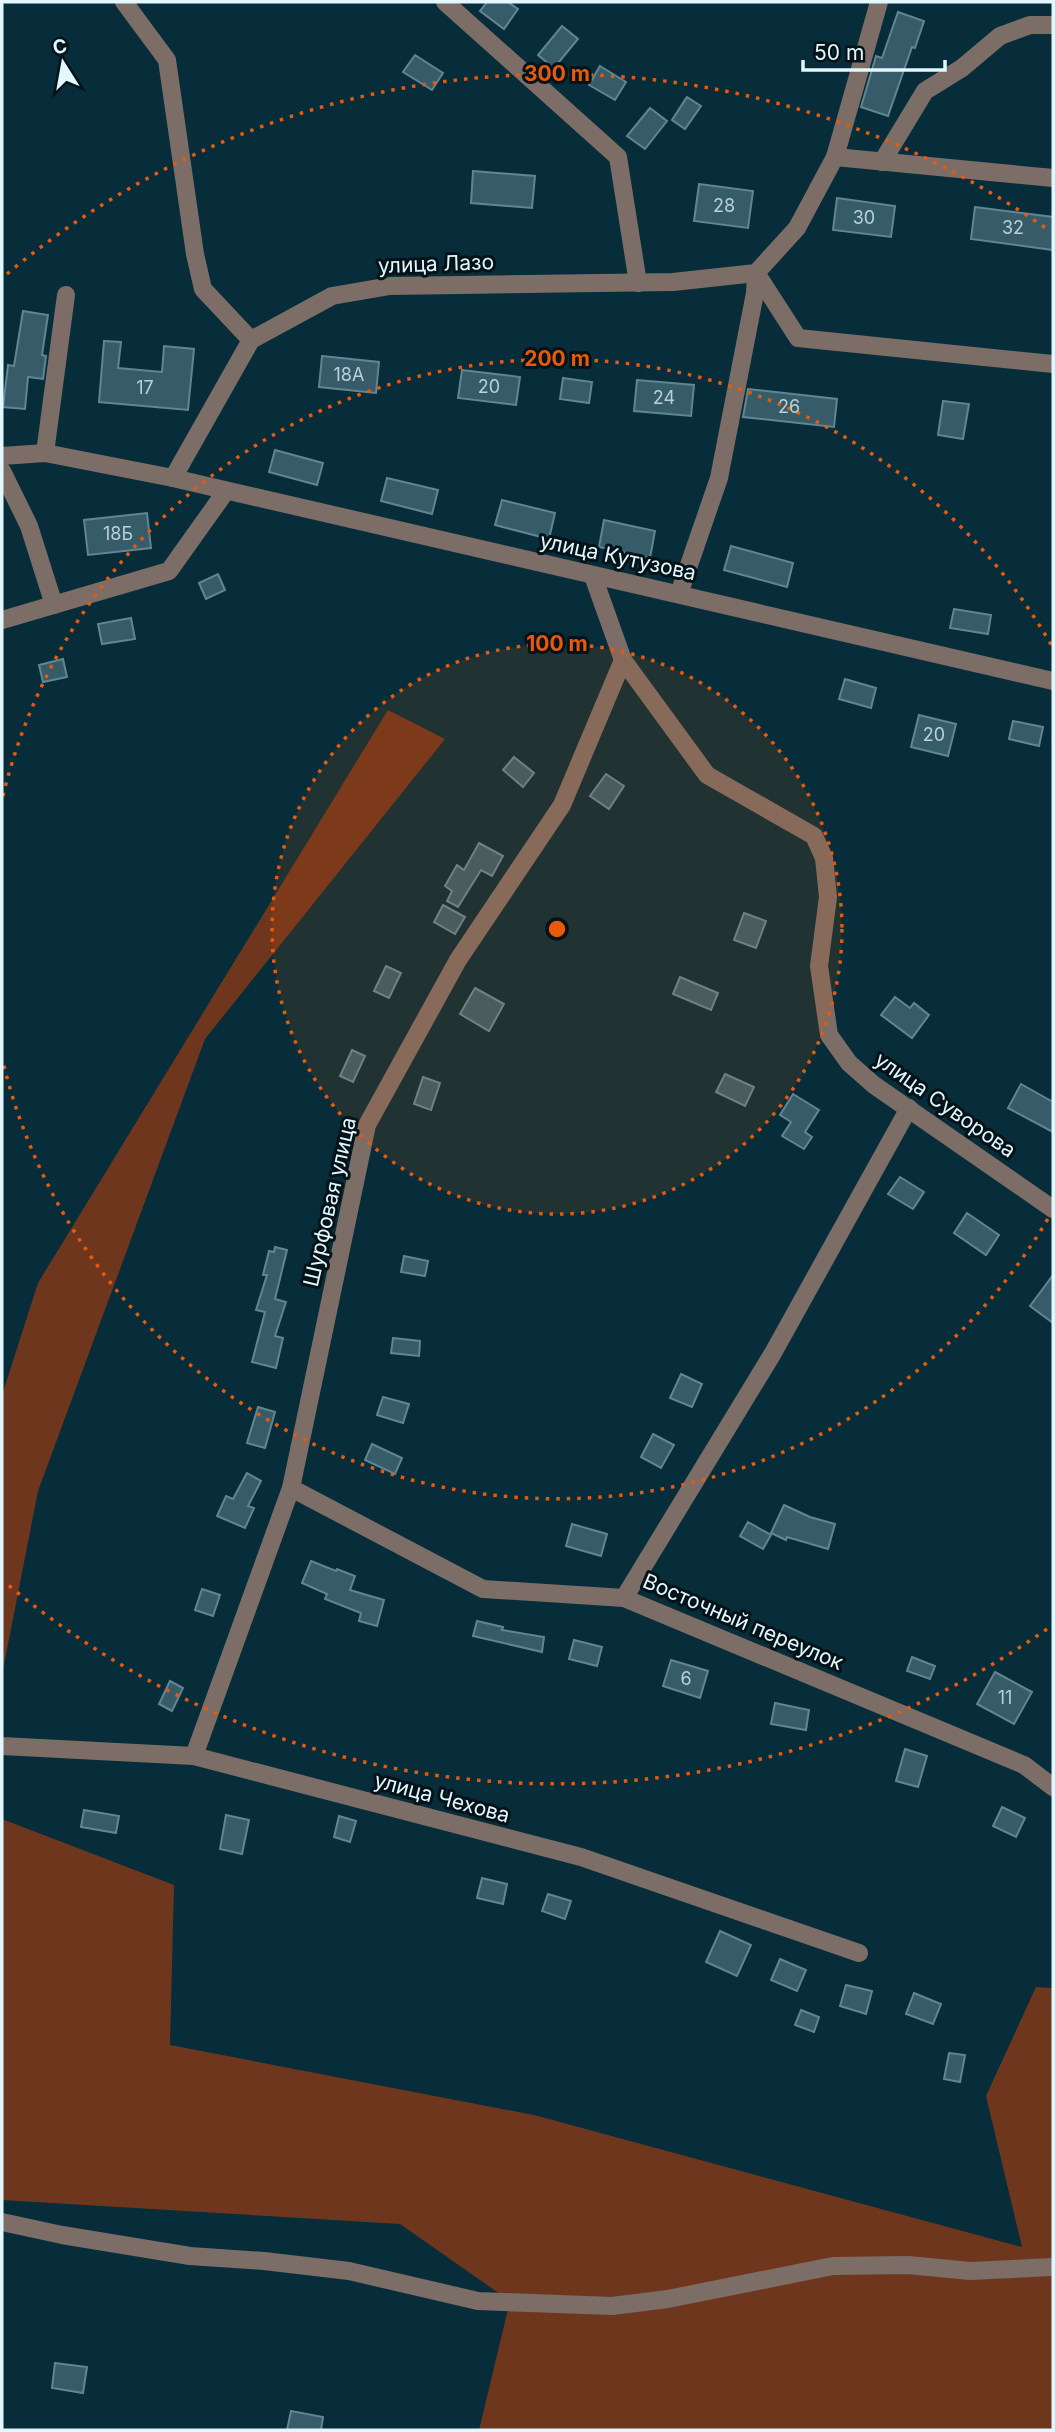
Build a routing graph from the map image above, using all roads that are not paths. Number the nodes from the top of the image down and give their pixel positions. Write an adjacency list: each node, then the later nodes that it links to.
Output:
1 (124, 2): 11 (street)
2 (445, 2): 9 (street)
3 (879, 2): 5 (street)
4 (1053, 25): 6 (street)
5 (835, 157): 6 (street); 8 (street)
6 (882, 162): 7 (street)
7 (1053, 178)
8 (756, 273): 9 (street, улица Лазо); 12 (street); 19 (street)
9 (638, 283): 11 (street, улица Лазо)
10 (66, 295): 13 (street)
11 (251, 340): 16 (street)
12 (1053, 363)
13 (45, 453): 14 (street); 16 (street)
14 (2, 456)
15 (2, 471): 20 (street)
16 (173, 478): 17 (street, улица Кутузова)
17 (226, 491): 18 (street, улица Кутузова); 20 (street)
18 (593, 576): 19 (street, улица Кутузова); 22 (street, улица Суворова)
19 (679, 594): 23 (street, улица Кутузова)
20 (54, 605): 21 (street)
21 (2, 620)
22 (623, 660): 24 (street, улица Суворова); 26 (street, Шурфовая улица)
23 (1053, 681)
24 (909, 1108): 25 (street, улица Суворова); 27 (street)
25 (1053, 1209)
26 (291, 1488): 27 (street, Восточный переулок); 29 (street, Шурфовая улица)
27 (624, 1598): 30 (street, Восточный переулок)
28 (2, 1746): 29 (street, улица Чехова)
29 (194, 1756): 31 (street, улица Чехова)
30 (1053, 1787)
31 (859, 1953)
32 (2, 2222): 33 (street)
33 (1053, 2267)

